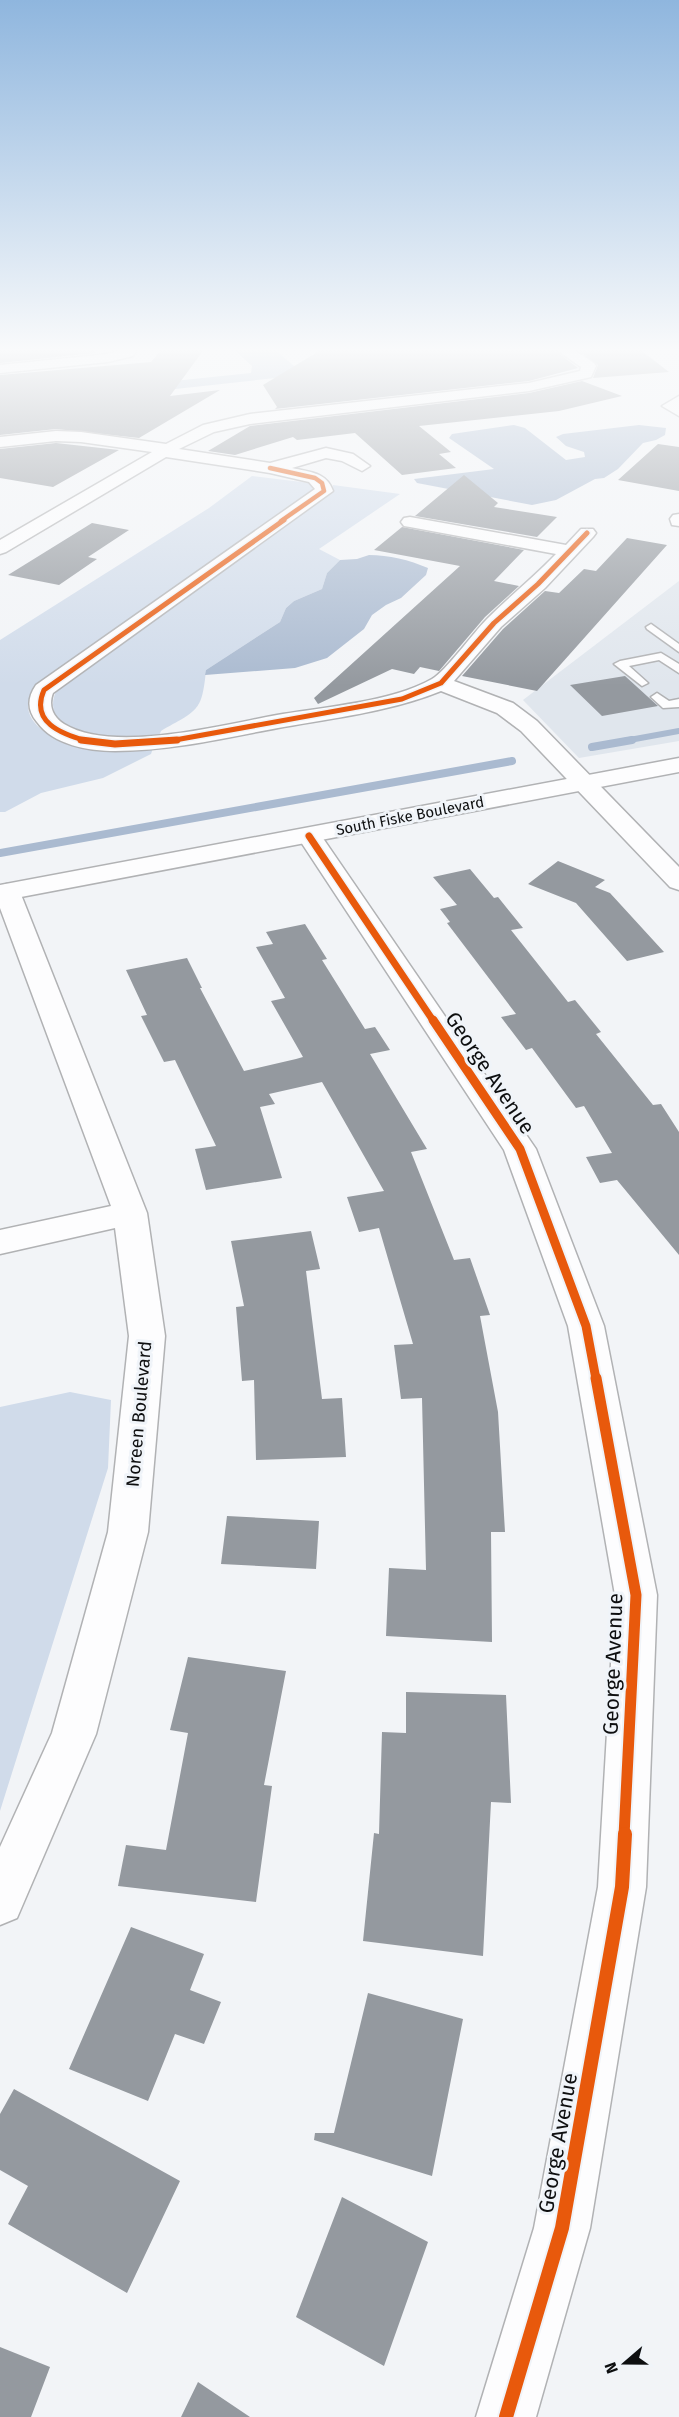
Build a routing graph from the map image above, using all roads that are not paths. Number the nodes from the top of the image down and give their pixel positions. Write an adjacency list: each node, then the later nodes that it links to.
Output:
1 (147, 461): 9 (street)
2 (228, 461): 6 (street)
3 (301, 461): 6 (street)
4 (354, 461): 5 (street)
5 (362, 466)
6 (270, 468): 14 (street)
7 (410, 522): 10 (street)
8 (587, 533): 10 (street)
9 (2, 545)
10 (570, 551): 14 (street)
11 (651, 627): 12 (lane)
12 (679, 649)
13 (679, 670): 15 (lane)
14 (441, 683): 19 (street)
15 (642, 683)
16 (657, 697): 17 (lane)
17 (679, 703)
18 (679, 765): 19 (street, South Fiske Boulevard)
19 (583, 783): 20 (street, South Fiske Boulevard); 21 (street)
20 (309, 836): 22 (street, South Fiske Boulevard); 26 (street, George Avenue)
21 (679, 882)
22 (3, 892): 23 (street, Noreen Boulevard)
23 (130, 1213): 24 (street); 25 (street, Noreen Boulevard)
24 (0, 1242)
25 (0, 1901)
26 (506, 2417)

